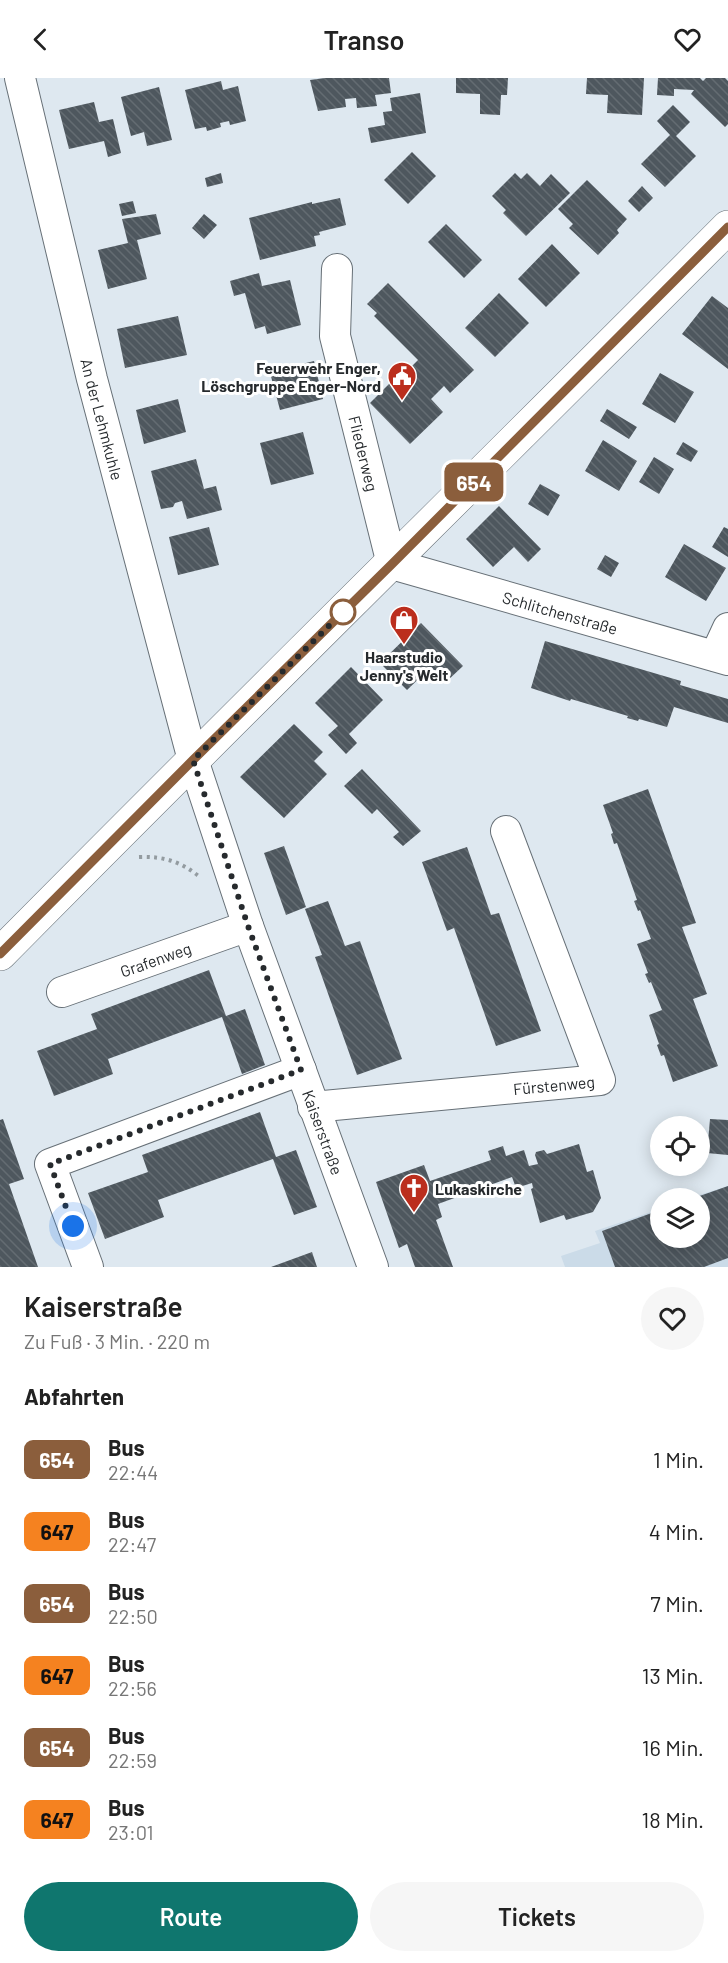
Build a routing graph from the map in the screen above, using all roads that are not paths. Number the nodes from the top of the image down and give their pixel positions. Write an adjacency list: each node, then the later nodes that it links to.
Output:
1 (20, 78): 7 (street, An der Lehmkuhle)
2 (728, 226): 4 (street)
3 (337, 269): 4 (street, Fliederweg)
4 (392, 564): 6 (street, Schlitchenstraße); 7 (street)
5 (728, 628): 6 (street)
6 (721, 658)
7 (193, 760): 9 (street, Kaiserstraße); 10 (street)
8 (506, 831): 13 (street, Fürstenweg)
9 (248, 926): 11 (street, Grafenweg); 12 (street, Kaiserstraße)
10 (0, 954)
11 (62, 992)
12 (301, 1070): 13 (street, Kaiserstraße); 14 (street)
13 (314, 1107): 15 (street, Kaiserstraße)
14 (88, 1267)
15 (373, 1267)

